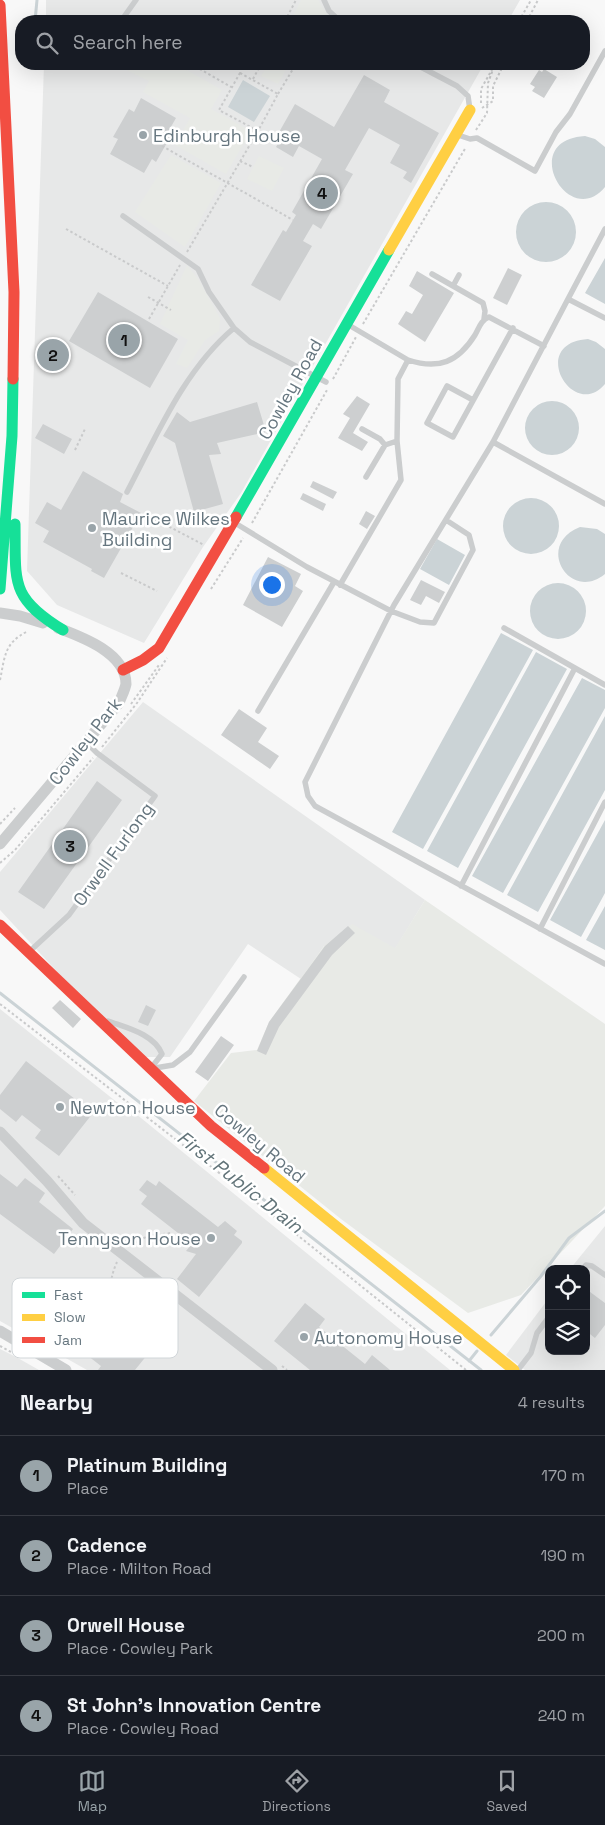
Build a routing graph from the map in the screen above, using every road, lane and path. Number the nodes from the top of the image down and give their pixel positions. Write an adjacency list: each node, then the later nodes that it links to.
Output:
1 (136, 0): 7 (lane)
2 (296, 0): 8 (path)
3 (324, 0): 9 (lane)
4 (530, 0): 10 (path)
5 (538, 0): 11 (path)
6 (0, 5): 52 (street)
7 (125, 15)
8 (288, 15)
9 (333, 15)
10 (522, 15)
11 (530, 15)
12 (605, 51): 25 (lane)
13 (201, 70): 20 (path)
14 (258, 70): 19 (path)
15 (292, 70): 21 (path)
16 (426, 70): 23 (lane)
17 (492, 70): 22 (path)
18 (501, 70): 23 (path)
19 (253, 79): 20 (path); 21 (path)
20 (231, 87): 24 (path)
21 (278, 94): 24 (path)
22 (481, 102)
23 (470, 110): 25 (street, Cowley Road)
24 (258, 131): 27 (path)
25 (456, 134): 43 (street, Cowley Road)
26 (162, 146): 29 (path)
27 (240, 161): 28 (path); 29 (path)
28 (253, 167)
29 (226, 184): 31 (path)
30 (123, 216): 44 (lane)
31 (293, 220)
32 (66, 229): 36 (path)
33 (605, 229): 39 (lane)
34 (432, 274): 37 (lane)
35 (459, 275): 37 (lane)
36 (168, 286)
37 (453, 286): 42 (lane)
38 (148, 297): 40 (path)
39 (568, 299): 41 (lane); 46 (lane)
40 (171, 310)
41 (605, 318)
42 (484, 319): 45 (lane); 47 (lane)
43 (346, 323): 47 (lane); 48 (street, Cowley Road)
44 (234, 328): 48 (lane); 58 (lane)
45 (513, 328): 46 (lane); 49 (lane)
46 (544, 346): 54 (lane)
47 (408, 360): 53 (lane)
48 (321, 380): 62 (street, Cowley Road)
49 (473, 400): 49 (lane)
50 (85, 429): 56 (path)
51 (362, 429): 55 (lane)
52 (12, 436): 66 (street); 72 (street)
53 (397, 441): 55 (lane); 65 (lane)
54 (493, 442): 59 (lane); 61 (lane)
55 (385, 445): 57 (lane)
56 (75, 450)
57 (366, 477)
58 (127, 492)
59 (605, 504)
60 (147, 515): 63 (path)
61 (446, 520): 68 (lane); 68 (lane)
62 (235, 523): 63 (street, Cowley Road); 65 (lane)
63 (217, 552): 74 (street, Cowley Road)
64 (121, 573): 67 (path)
65 (337, 583): 68 (lane); 77 (lane)
66 (0, 589)
67 (156, 592)
68 (391, 611): 83 (lane)
69 (0, 613): 72 (street)
70 (504, 628): 73 (lane)
71 (30, 630): 75 (path)
72 (63, 630): 74 (street)
73 (575, 668): 76 (lane); 83 (lane)
74 (123, 670): 78 (street, Cowley Park)
75 (0, 680)
76 (605, 685)
77 (258, 711)
78 (86, 742): 82 (street, Cowley Park); 86 (lane, Orwell Furlong)
79 (605, 802): 85 (lane)
80 (19, 803): 81 (path)
81 (0, 824)
82 (0, 844)
83 (461, 886): 85 (lane)
84 (0, 925): 86 (street, Cowley Road)
85 (540, 929): 87 (lane)
86 (29, 952): 90 (street, Cowley Road)
87 (605, 964)
88 (244, 977): 91 (lane)
89 (0, 1004): 103 (path)
90 (98, 1017): 91 (street, Cowley Road); 91 (lane)
91 (150, 1069): 104 (street, Cowley Road)
92 (0, 1132): 95 (street)
93 (590, 1266): 94 (lane)
94 (605, 1275)
95 (154, 1278)
96 (178, 1297): 102 (street)
97 (545, 1322): 105 (lane)
98 (0, 1331): 99 (street)
99 (12, 1338)
100 (46, 1358): 101 (street)
101 (66, 1370)
102 (272, 1370)
103 (466, 1370)
104 (514, 1370)
105 (518, 1370)

